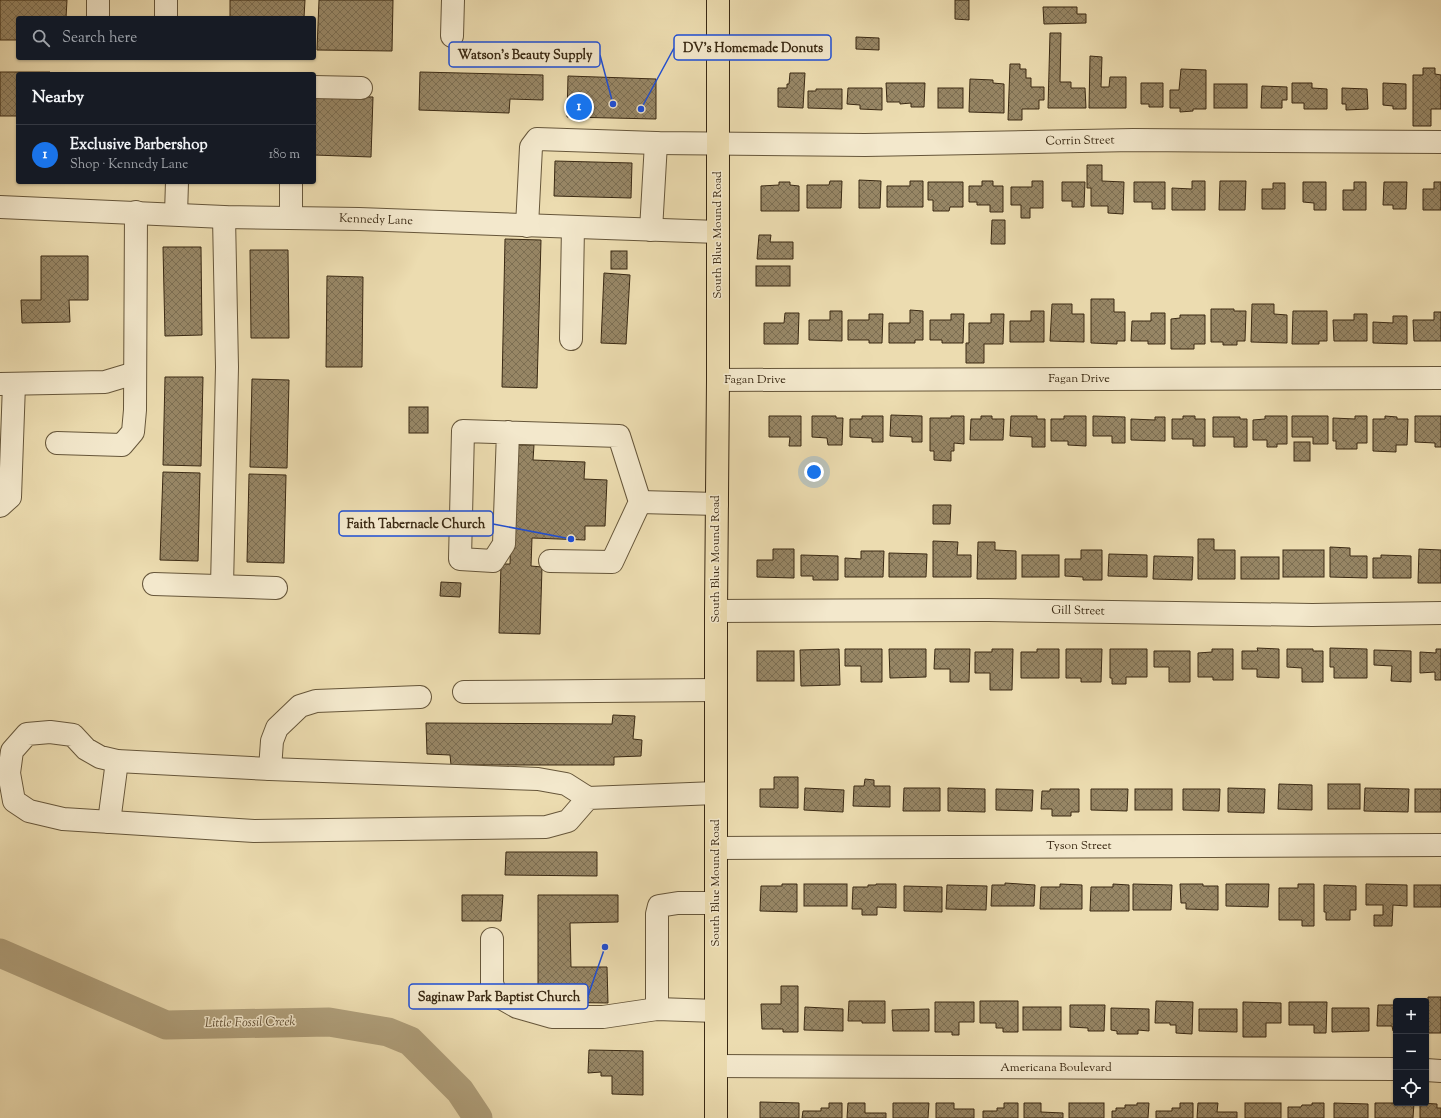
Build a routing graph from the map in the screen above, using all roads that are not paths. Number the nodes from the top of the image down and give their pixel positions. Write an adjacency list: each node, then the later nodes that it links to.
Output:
1 (98, 0): 5 (street)
2 (166, 0): 6 (street)
3 (453, 0): 7 (street)
4 (718, 0): 12 (main road, South Blue Mound Road)
5 (98, 16)
6 (166, 16)
7 (452, 36)
8 (316, 87): 9 (street)
9 (361, 88)
10 (1441, 142): 12 (street, Corrin Street)
11 (656, 143): 12 (street, Corrin Street); 20 (street, Corrin Street); 22 (street)
12 (719, 144): 23 (main road, South Blue Mound Road)
13 (177, 184): 17 (street)
14 (291, 184): 19 (street)
15 (0, 207): 16 (street, Kennedy Lane)
16 (136, 212): 17 (street, Kennedy Lane); 25 (street)
17 (176, 214): 18 (street, Kennedy Lane)
18 (224, 217): 19 (street, Kennedy Lane); 36 (street)
19 (291, 218): 20 (street, Kennedy Lane)
20 (527, 226): 21 (street, Kennedy Lane)
21 (573, 227): 22 (street, Kennedy Lane); 24 (street)
22 (651, 230): 23 (street, Kennedy Lane)
23 (718, 232): 27 (main road, South Blue Mound Road)
24 (571, 339)
25 (135, 373): 28 (street); 30 (street)
26 (1441, 378): 27 (street, Fagan Drive)
27 (718, 380): 32 (main road, South Blue Mound Road)
28 (7, 384): 33 (street)
29 (508, 432): 29 (street); 31 (street)
30 (57, 442)
31 (640, 502): 32 (street); 34 (street)
32 (717, 504): 38 (main road, South Blue Mound Road)
33 (0, 506)
34 (550, 561)
35 (154, 584): 36 (street)
36 (222, 586): 37 (street)
37 (276, 588)
38 (716, 611): 39 (street, Gill Street); 40 (main road, South Blue Mound Road)
39 (1441, 614)
40 (716, 690): 41 (street); 45 (main road, South Blue Mound Road)
41 (464, 692)
42 (420, 697): 44 (street)
43 (117, 761): 44 (street); 47 (street); 47 (street)
44 (270, 769): 46 (street)
45 (716, 793): 46 (street); 49 (main road, South Blue Mound Road)
46 (588, 798): 47 (street)
47 (109, 822)
48 (1441, 845): 49 (street, Tyson Street)
49 (716, 848): 50 (main road, South Blue Mound Road)
50 (716, 903): 52 (street); 53 (main road, South Blue Mound Road)
51 (492, 939): 52 (street)
52 (657, 1009): 53 (street)
53 (716, 1011): 54 (main road, South Blue Mound Road)
54 (716, 1066): 55 (street, Americana Boulevard); 58 (main road, South Blue Mound Road)
55 (1393, 1069)
56 (1429, 1070): 57 (street)
57 (1441, 1071)
58 (716, 1118)

